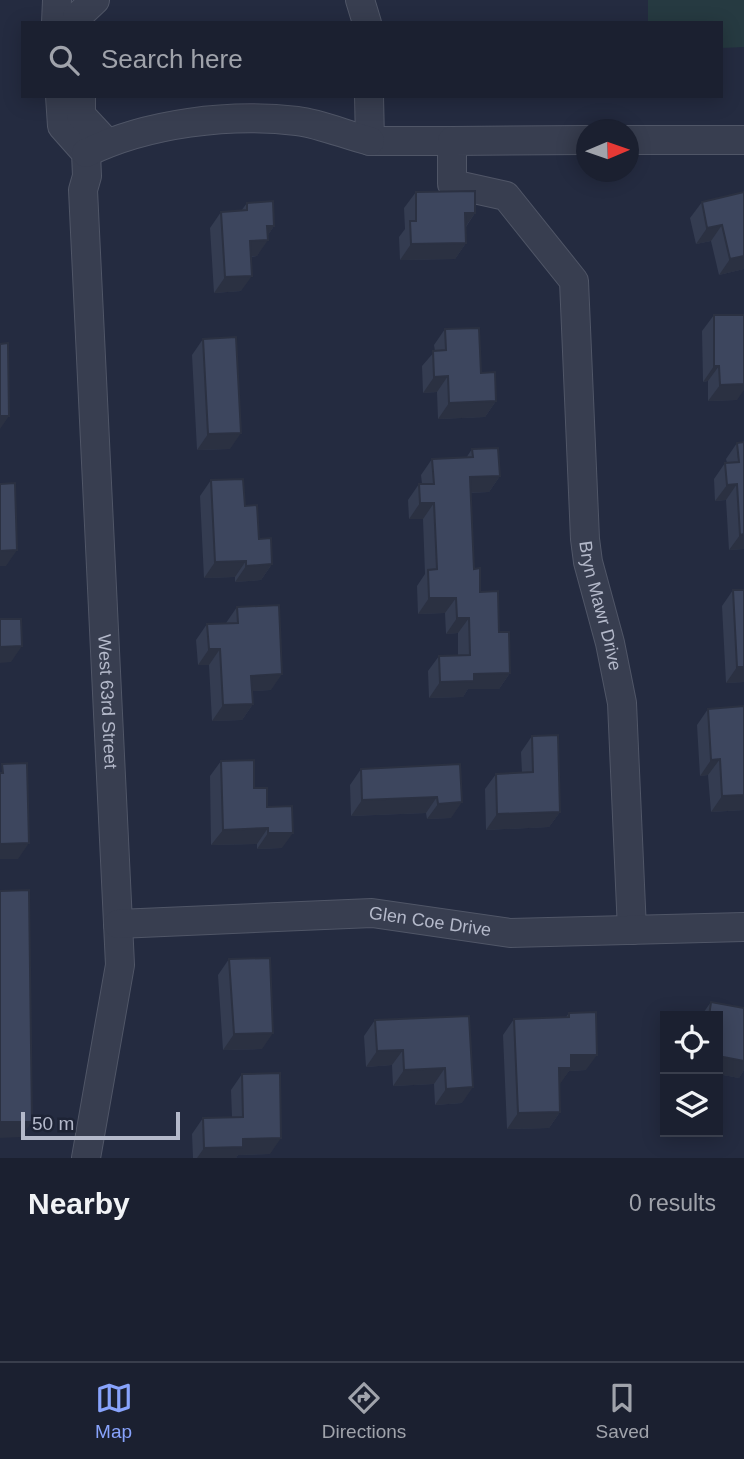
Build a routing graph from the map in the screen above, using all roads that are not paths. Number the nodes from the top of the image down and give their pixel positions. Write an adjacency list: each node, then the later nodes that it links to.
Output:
1 (56, 0): 4 (street)
2 (95, 0): 5 (street)
3 (360, 0): 6 (street)
4 (56, 21)
5 (77, 21)
6 (366, 21)
7 (60, 98): 15 (street)
8 (80, 98): 15 (street)
9 (369, 98): 13 (street)
10 (744, 139): 12 (street)
11 (576, 140): 14 (street)
12 (639, 140)
13 (370, 141): 14 (street); 15 (street)
14 (452, 141): 18 (street, Bryn Mawr Drive)
15 (96, 148): 16 (street, West 63rd Street)
16 (118, 924): 18 (street, Glen Coe Drive); 19 (street, West 63rd Street)
17 (744, 927): 18 (street, Glen Coe Drive)
18 (632, 930)
19 (86, 1158)

